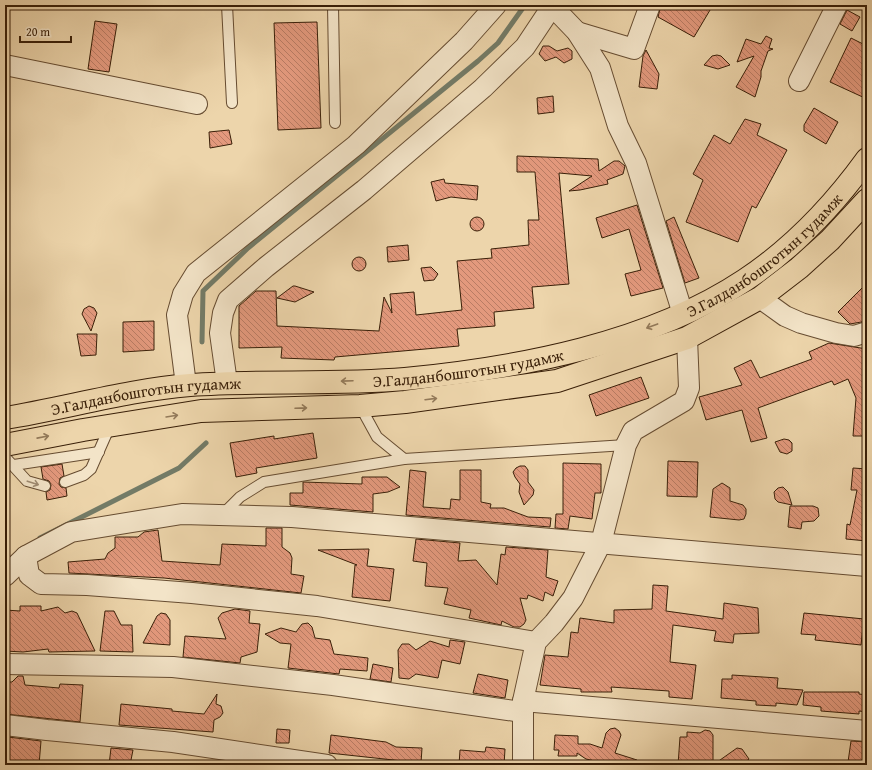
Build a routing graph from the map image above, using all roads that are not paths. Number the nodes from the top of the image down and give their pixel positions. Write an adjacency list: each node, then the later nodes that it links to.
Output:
1 (227, 5): 10 (lane)
2 (333, 5): 12 (lane)
3 (496, 5): 20 (street)
4 (552, 5): 7 (street); 19 (street)
5 (650, 5): 7 (street)
6 (837, 5): 9 (street)
7 (577, 32): 16 (street)
8 (5, 65): 11 (street)
9 (799, 81)
10 (232, 103)
11 (196, 104)
12 (335, 123)
13 (867, 159): 16 (main road, Э.Галданбошготын гудамж)
14 (867, 200): 15 (main road, Э.Галданбошготын гудамж)
15 (760, 298): 17 (street); 18 (main road, Э.Галданбошготын гудамж)
16 (684, 314): 19 (main road, Э.Галданбошготын гудамж, one-way to 19)
17 (867, 332)
18 (687, 338): 21 (main road, Э.Галданбошготын гудамж, one-way to 18); 25 (street)
19 (227, 383): 20 (main road, Э.Галданбошготын гудамж)
20 (186, 385): 22 (main road, Э.Галданбошготын гудамж)
21 (360, 406): 23 (main road, Э.Галданбошготын гудамж, one-way to 21); 28 (lane)
22 (12, 415)
23 (110, 425): 24 (main road, Э.Галданбошготын гудамж, one-way to 23); 26 (lane)
24 (5, 445)
25 (626, 445): 28 (lane); 33 (street)
26 (99, 452): 29 (lane); 30 (lane)
27 (5, 457): 29 (lane)
28 (404, 459): 32 (lane)
29 (14, 465): 31 (lane, one-way to 31)
30 (65, 482)
31 (45, 486)
32 (223, 515): 33 (street); 34 (street)
33 (601, 544): 35 (street); 37 (street)
34 (26, 556): 36 (street); 37 (street)
35 (867, 566)
36 (5, 576)
37 (536, 642): 39 (street)
38 (5, 664): 39 (street)
39 (523, 706): 41 (street); 43 (street)
40 (5, 724): 42 (street)
41 (867, 731)
42 (327, 765)
43 (523, 765)

